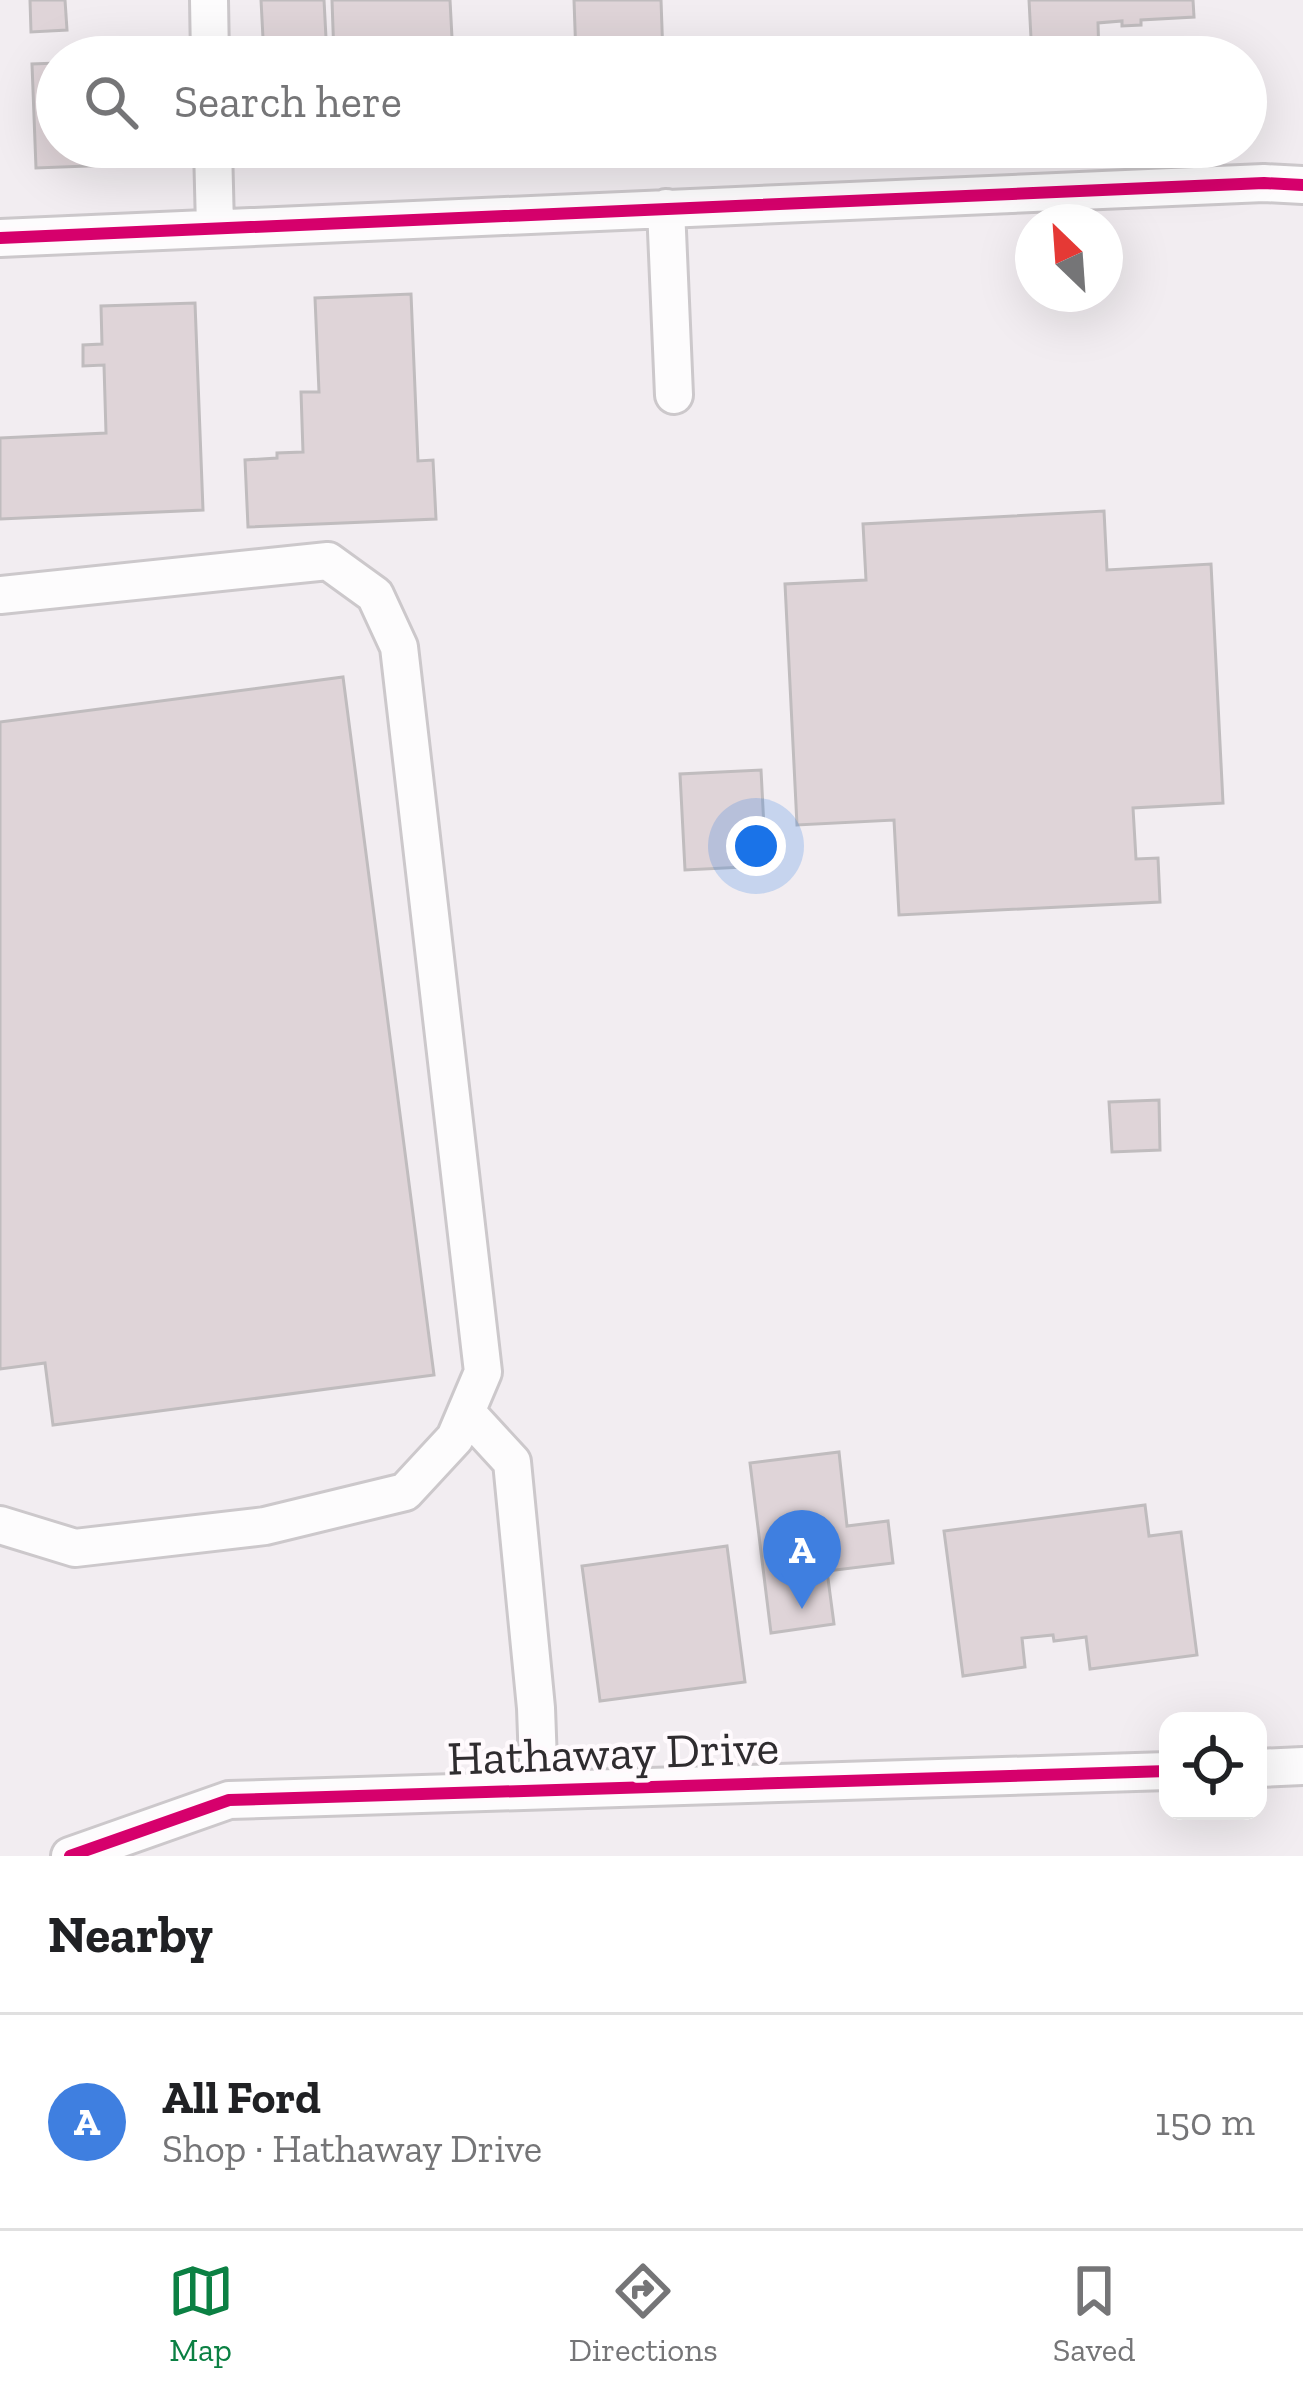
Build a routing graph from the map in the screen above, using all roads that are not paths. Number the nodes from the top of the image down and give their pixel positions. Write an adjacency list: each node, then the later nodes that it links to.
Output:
1 (208, 0): 2 (street)
2 (209, 36)
3 (214, 168): 6 (street)
4 (1303, 185): 5 (street)
5 (666, 208): 6 (street); 8 (street)
6 (215, 227): 7 (street)
7 (0, 238)
8 (674, 395)
9 (0, 595): 10 (street)
10 (466, 1412): 11 (street); 15 (street)
11 (0, 1526)
12 (1303, 1766): 13 (street)
13 (1267, 1768)
14 (1159, 1771): 15 (street, Hathaway Drive)
15 (538, 1790): 16 (street, Hathaway Drive)
16 (70, 1856)

